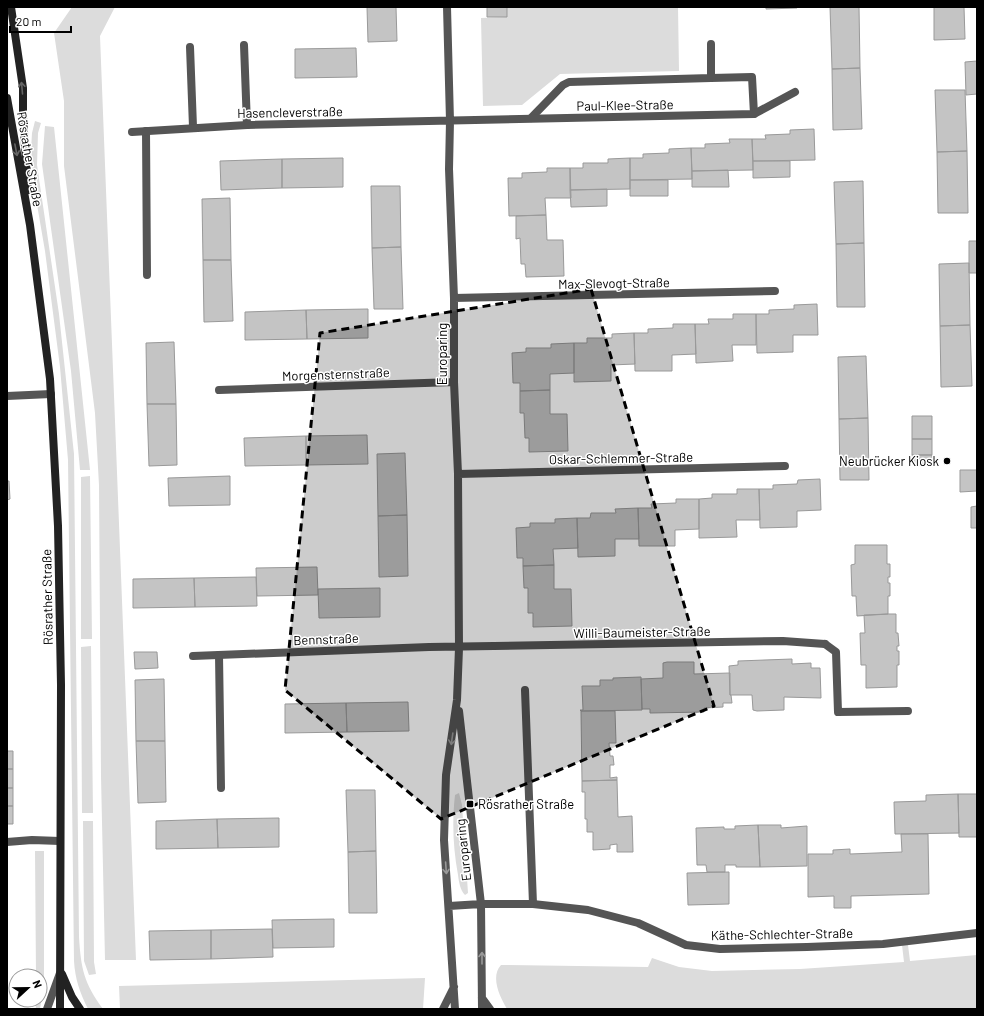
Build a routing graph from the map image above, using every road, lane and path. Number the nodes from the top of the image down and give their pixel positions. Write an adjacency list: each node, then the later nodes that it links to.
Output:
1 (11, 7): 16 (main road, Rösrather Straße, one-way to 1)
2 (447, 7): 11 (street, Europaring)
3 (711, 44): 6 (street)
4 (244, 45): 12 (street)
5 (190, 47): 13 (street)
6 (711, 78): 9 (street); 10 (street)
7 (795, 92): 9 (street, Paul-Klee-Straße)
8 (7, 98): 16 (main road, Rösrather Straße, one-way to 16)
9 (754, 114): 10 (street, Paul-Klee-Straße)
10 (530, 118): 11 (street, Paul-Klee-Straße)
11 (450, 121): 12 (street, Hasencleverstraße); 19 (street, Europaring)
12 (247, 125): 13 (street, Hasencleverstraße)
13 (193, 127): 14 (street, Hasencleverstraße)
14 (146, 131): 15 (street, Hasencleverstraße); 17 (street)
15 (132, 132)
16 (30, 225): 22 (main road, Rösrather Straße)
17 (147, 275)
18 (775, 291): 19 (street, Max-Slevogt-Straße)
19 (454, 298): 20 (street, Europaring)
20 (454, 382): 21 (street, Morgensternstraße); 25 (street, Europaring)
21 (219, 390)
22 (51, 394): 23 (street); 33 (main road, Rösrather Straße)
23 (7, 396)
24 (784, 466): 25 (street, Oskar-Schlemmer-Straße)
25 (458, 474): 26 (street, Europaring)
26 (459, 648): 27 (street, Bennstraße); 30 (street, Europaring); 31 (street, Willi-Baumeister-Straße)
27 (218, 655): 28 (street, Bennstraße); 32 (street)
28 (194, 656)
29 (525, 690): 36 (street)
30 (457, 700): 35 (street, Europaring); 37 (street, Europaring, one-way to 37)
31 (908, 711)
32 (221, 788)
33 (60, 841): 34 (street); 39 (main road, Rösrather Straße)
34 (7, 842)
35 (481, 904): 36 (street, Käthe-Schlechter-Straße); 37 (street, Käthe-Schlechter-Straße); 41 (street, Europaring, one-way to 35)
36 (533, 904): 38 (street, Käthe-Schlechter-Straße)
37 (449, 906): 40 (street, Europaring)
38 (977, 933)
39 (60, 970): 42 (street, Rösrather Straße); 43 (main road, Rösrather Straße); 44 (main road)
40 (454, 986): 45 (street, Europaring); 46 (street, Europaring)
41 (482, 997): 47 (street, Europaring); 48 (street)
42 (47, 1009)
43 (60, 1009)
44 (80, 1009)
45 (443, 1009)
46 (455, 1009)
47 (482, 1009)
48 (490, 1009)

